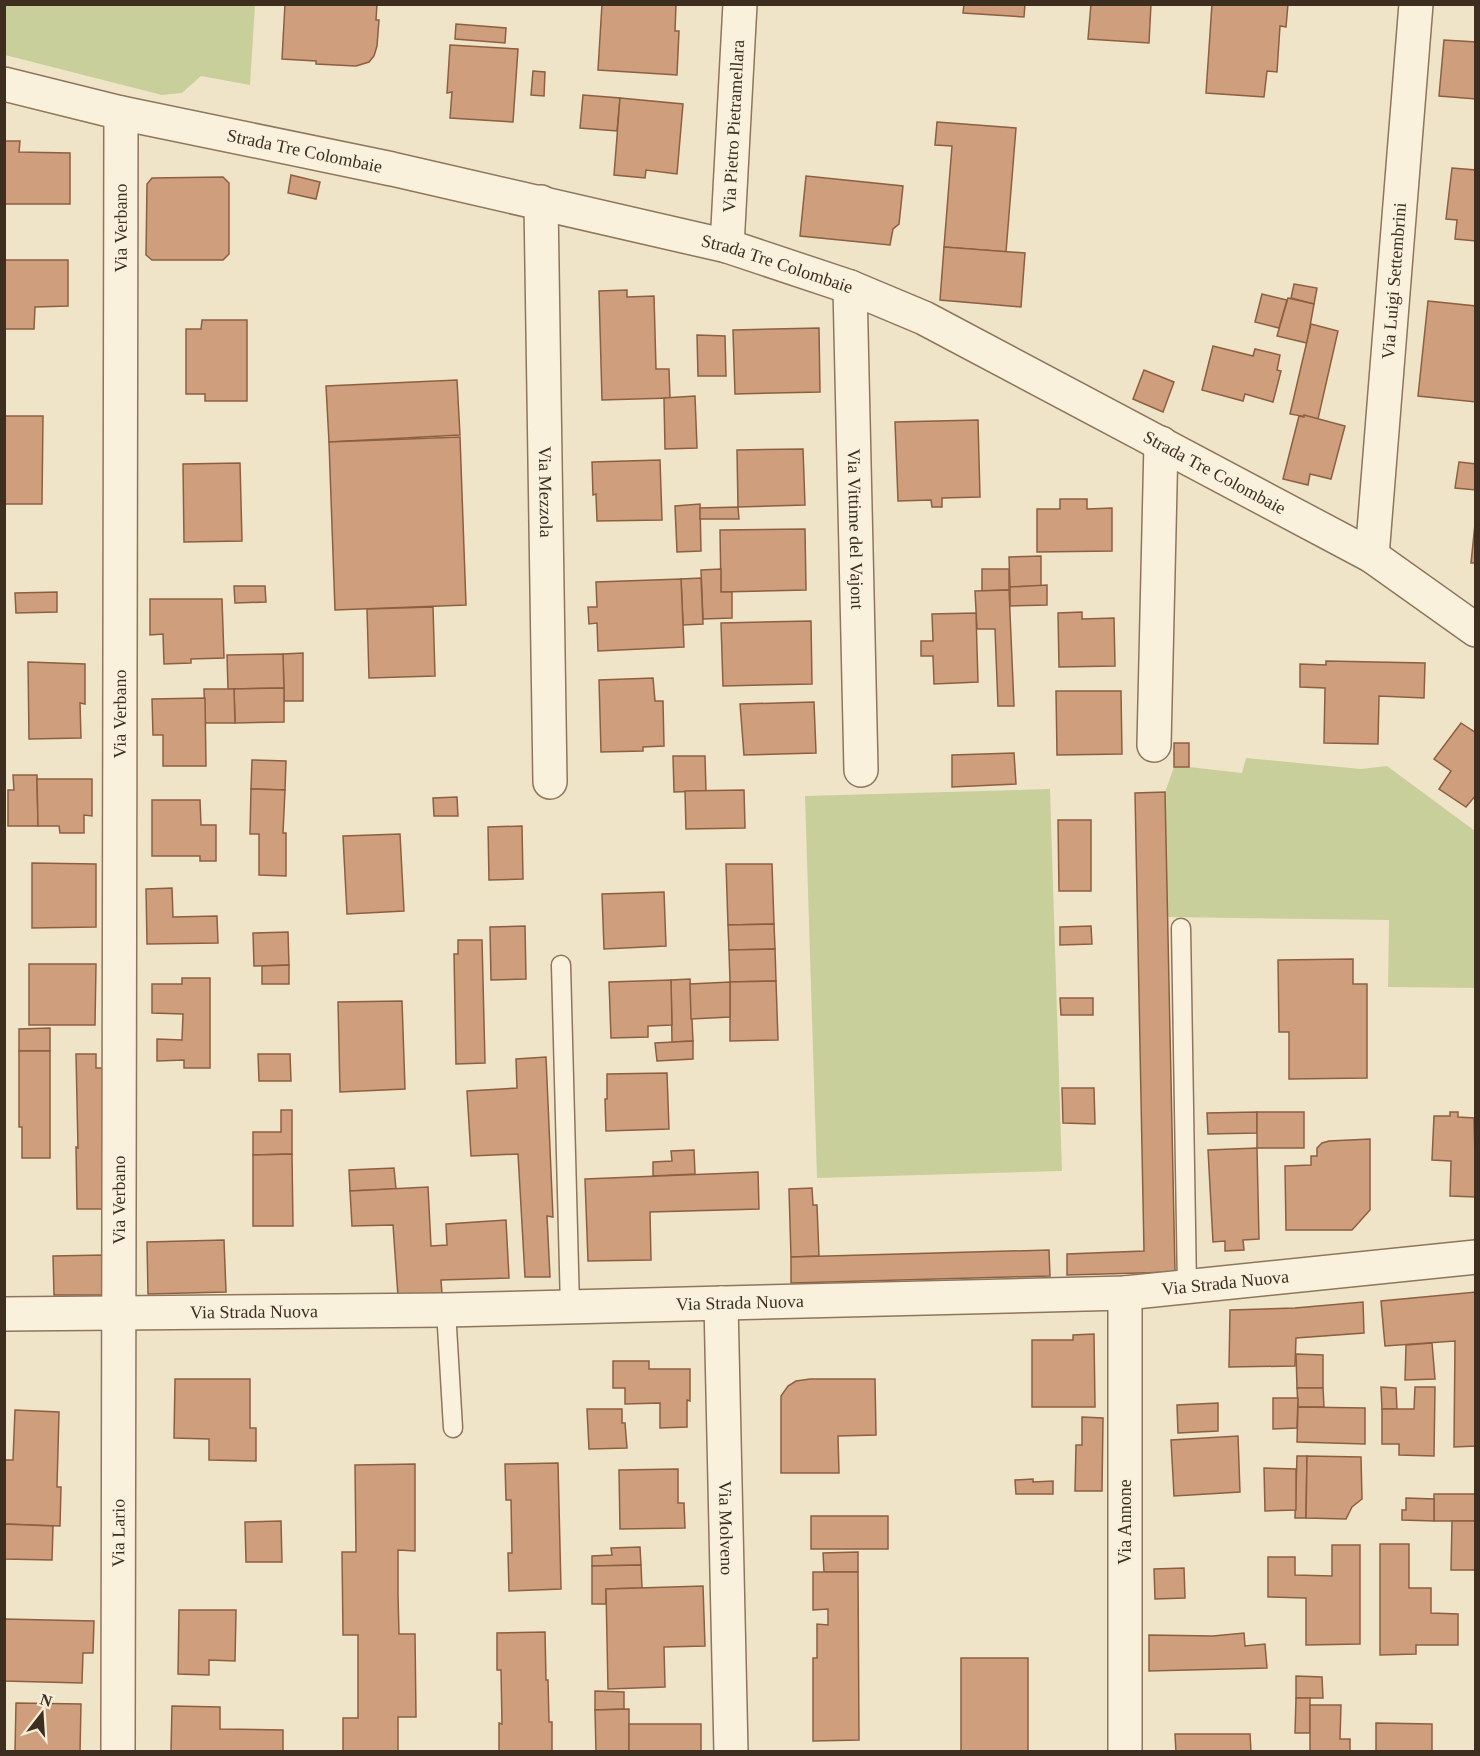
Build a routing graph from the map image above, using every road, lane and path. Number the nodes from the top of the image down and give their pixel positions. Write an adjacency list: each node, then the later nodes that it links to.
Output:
1 (740, 4): 6 (street, Via Pietro Pietramellara)
2 (1416, 4): 9 (street, Via Luigi Settembrini)
3 (4, 84): 4 (street, Strada Tre Colombaie)
4 (121, 113): 5 (street, Strada Tre Colombaie); 23 (street, Via Verbano)
5 (541, 202): 6 (street, Strada Tre Colombaie); 13 (street, Via Mezzola)
6 (727, 246): 7 (street, Strada Tre Colombaie)
7 (850, 287): 8 (street, Strada Tre Colombaie); 12 (street, Via Vittime del Vajont)
8 (1161, 442): 9 (street, Strada Tre Colombaie); 11 (street)
9 (1372, 556): 10 (street, Strada Tre Colombaie)
10 (1476, 630)
11 (1154, 745)
12 (861, 770)
13 (549, 782)
14 (1181, 928): 17 (lane)
15 (561, 965): 20 (lane)
16 (1476, 1257): 17 (street, Via Strada Nuova)
17 (1186, 1287): 18 (street, Via Strada Nuova)
18 (1125, 1293): 19 (street, Via Strada Nuova); 27 (street, Via Annone)
19 (721, 1303): 20 (street, Via Strada Nuova); 26 (street, Via Molveno)
20 (570, 1307): 21 (street, Via Strada Nuova)
21 (446, 1310): 23 (street, Via Strada Nuova); 24 (lane)
22 (4, 1314): 23 (street, Via Strada Nuova)
23 (120, 1314): 25 (street, Via Lario)
24 (453, 1428)
25 (118, 1752)
26 (731, 1752)
27 (1125, 1752)

